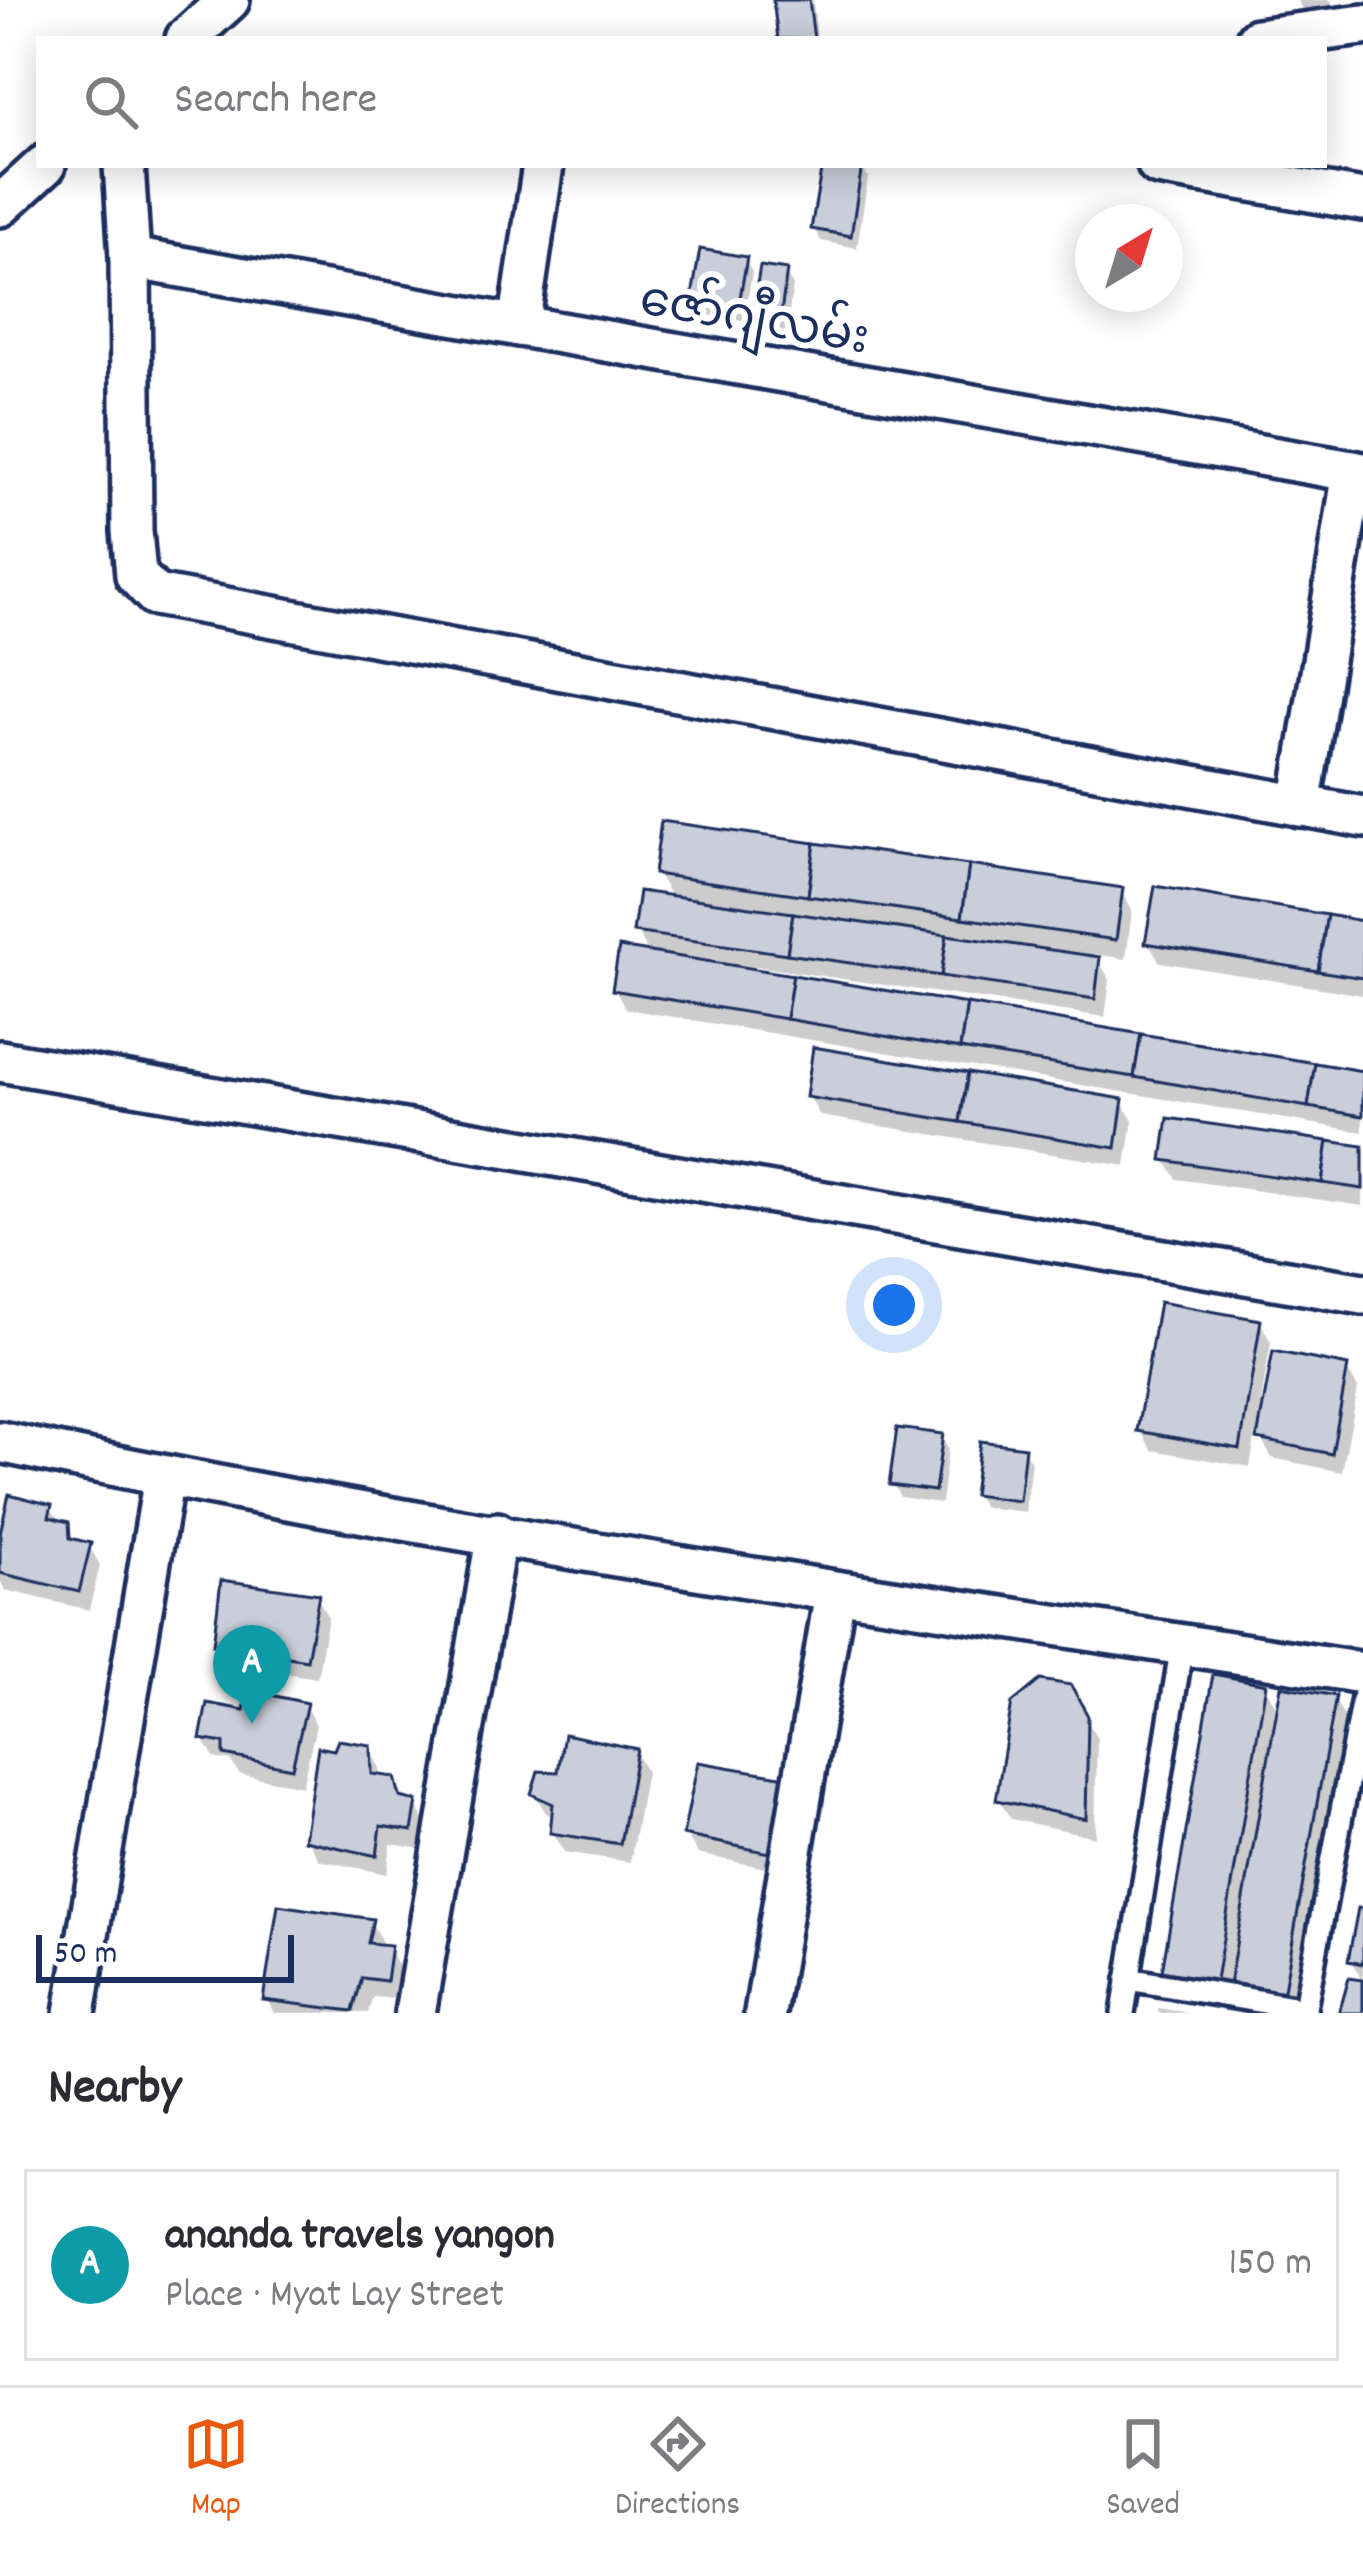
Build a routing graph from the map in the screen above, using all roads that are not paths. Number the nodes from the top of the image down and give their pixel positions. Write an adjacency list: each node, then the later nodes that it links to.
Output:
1 (229, 0): 3 (street)
2 (1363, 25): 4 (street)
3 (189, 36)
4 (1280, 36)
5 (42, 168): 10 (street)
6 (124, 168): 11 (street)
7 (543, 168): 12 (street)
8 (1176, 168): 9 (street)
9 (1363, 200)
10 (0, 206)
11 (130, 258): 12 (street, ဇော်ဂျီလမ်း); 14 (street)
12 (519, 326): 13 (street, ဇော်ဂျီလမ်း)
13 (1358, 472): 14 (street)
14 (1300, 806): 15 (street)
15 (1363, 817)
16 (0, 1061): 17 (street)
17 (1363, 1294)
18 (0, 1442): 19 (street)
19 (164, 1477): 20 (street); 27 (street)
20 (497, 1533): 21 (street); 28 (street)
21 (835, 1593): 22 (street); 29 (street)
22 (1182, 1644): 23 (street); 25 (lane)
23 (1363, 1673)
24 (1363, 1698): 26 (lane)
25 (1128, 1979): 26 (lane); 30 (lane)
26 (1305, 2011)
27 (75, 2013)
28 (416, 2013)
29 (765, 2013)
30 (1123, 2013)

